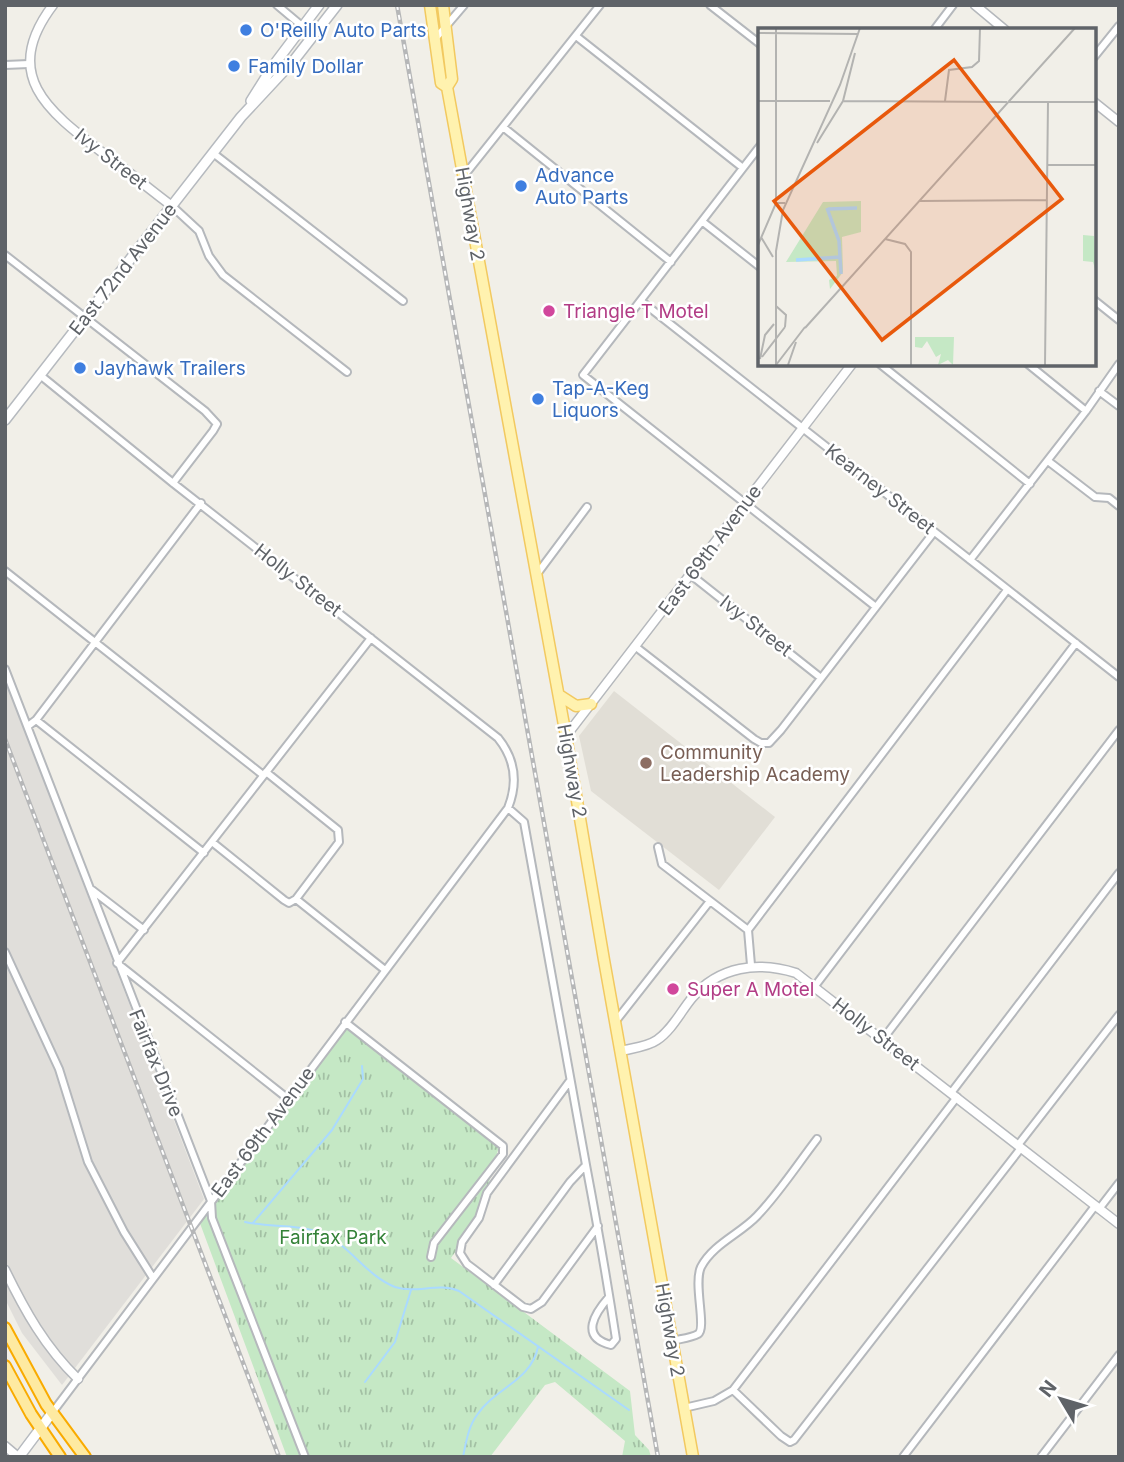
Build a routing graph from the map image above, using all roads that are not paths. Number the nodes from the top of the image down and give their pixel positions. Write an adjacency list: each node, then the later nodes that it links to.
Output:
1 (52, 5): 21 (street)
2 (277, 5): 12 (street)
3 (319, 5): 12 (main road, East 72nd Avenue)
4 (337, 5): 25 (main road, East 72nd Avenue)
5 (430, 5): 18 (main road, Highway 2)
6 (443, 5): 14 (main road, Highway 2)
7 (464, 5): 14 (street)
8 (600, 5): 17 (street)
9 (710, 5): 19 (street)
10 (953, 5): 15 (street)
11 (975, 5): 16 (street)
12 (302, 26): 25 (main road, East 72nd Avenue)
13 (1119, 26): 20 (street)
14 (446, 27): 18 (street); 23 (main road, Highway 2)
15 (936, 28)
16 (1003, 28)
17 (576, 36): 27 (street); 30 (street)
18 (435, 39): 23 (main road, Highway 2)
19 (758, 42)
20 (1096, 55)
21 (29, 64): 22 (street); 32 (street, Ivy Street)
22 (5, 65)
23 (447, 87): 31 (main road, Highway 2)
24 (1096, 104): 26 (street)
25 (241, 117): 29 (main road, East 72nd Avenue)
26 (1119, 122)
27 (503, 127): 31 (street); 35 (street)
28 (758, 149): 30 (street)
29 (214, 153): 32 (main road, East 72nd Avenue); 37 (street)
30 (743, 168): 33 (street)
31 (463, 177): 63 (main road, Highway 2)
32 (172, 206): 40 (main road, East 72nd Avenue); 46 (street, Ivy Street)
33 (703, 222): 35 (street); 36 (street)
34 (5, 255): 40 (street)
35 (671, 262): 38 (street)
36 (758, 265)
37 (403, 301)
38 (641, 301): 52 (street, Kearney Street); 57 (street)
39 (1096, 302): 41 (street)
40 (85, 318): 47 (main road, East 72nd Avenue); 54 (street)
41 (1119, 320)
42 (1119, 364): 48 (street)
43 (850, 366): 52 (street, East 69th Avenue)
44 (882, 366): 55 (street)
45 (1030, 366): 50 (street)
46 (347, 372)
47 (40, 375): 51 (main road, East 72nd Avenue); 54 (street, Holly Street)
48 (1099, 391): 49 (street); 50 (street)
49 (1119, 406)
50 (1086, 411): 53 (street)
51 (5, 420)
52 (803, 428): 57 (street, East 69th Avenue); 60 (street, Kearney Street)
53 (1048, 461): 55 (street); 58 (street)
54 (173, 483): 56 (street, Holly Street)
55 (1030, 484): 61 (street)
56 (201, 503): 67 (street, Holly Street); 68 (street)
57 (745, 504): 64 (street, East 69th Avenue); 66 (street)
58 (1119, 506)
59 (587, 507): 63 (street)
60 (934, 532): 61 (street, Kearney Street); 66 (street)
61 (971, 561): 65 (street, Kearney Street)
62 (5, 571): 68 (street)
63 (537, 574): 74 (main road, Highway 2)
64 (691, 575): 70 (street, East 69th Avenue); 73 (street, Ivy Street)
65 (1007, 590): 69 (street, Kearney Street); 90 (street)
66 (876, 607): 73 (street)
67 (372, 638): 80 (street); 81 (street, Holly Street)
68 (95, 643): 76 (street); 80 (street)
69 (1076, 643): 72 (street, Kearney Street); 95 (street)
70 (636, 647): 73 (street); 75 (street, East 69th Avenue)
71 (5, 668): 77 (street, Fairfax Drive)
72 (1119, 677)
73 (821, 678)
74 (559, 695): 75 (main road); 79 (main road, Highway 2)
75 (591, 704): 79 (street, East 69th Avenue)
76 (36, 720): 77 (street); 84 (street)
77 (28, 726): 86 (street, Fairfax Drive)
78 (1119, 730): 99 (street)
79 (566, 736): 98 (main road, Highway 2)
80 (265, 774): 82 (street); 87 (street)
81 (508, 808): 94 (street, East 69th Avenue); 101 (street)
82 (212, 842): 84 (street); 87 (street)
83 (658, 846): 88 (street)
84 (204, 853): 89 (street)
85 (1119, 873): 102 (street)
86 (91, 889): 89 (street); 92 (street, Fairfax Drive)
87 (296, 899): 94 (street)
88 (710, 901): 90 (street); 98 (street)
89 (144, 930): 92 (street)
90 (748, 930): 93 (street)
91 (5, 952): 114 (street)
92 (117, 963): 103 (street); 108 (street, Fairfax Drive)
93 (751, 965): 95 (street, Holly Street); 100 (street, Holly Street)
94 (385, 970): 97 (street, East 69th Avenue)
95 (815, 986): 99 (street, Holly Street)
96 (1119, 1015): 105 (street)
97 (345, 1022): 103 (street, East 69th Avenue); 112 (street)
98 (615, 1022): 100 (main road, Highway 2)
99 (883, 1040): 102 (street, Holly Street)
100 (621, 1051): 118 (main road, Highway 2)
101 (569, 1082): 106 (street); 115 (street)
102 (954, 1095): 105 (street, Holly Street); 122 (street)
103 (288, 1098): 108 (street, East 69th Avenue)
104 (817, 1139): 118 (street)
105 (1020, 1147): 109 (street, Holly Street); 122 (street)
106 (586, 1165): 111 (street); 115 (street)
107 (1119, 1183): 109 (street)
108 (211, 1201): 114 (street, East 69th Avenue); 130 (street, Fairfax Drive)
109 (1097, 1208): 110 (street, Holly Street); 132 (street)
110 (1119, 1224)
111 (598, 1226): 115 (street); 116 (street)
112 (431, 1256)
113 (5, 1270): 121 (street)
114 (153, 1278): 121 (street, East 69th Avenue)
115 (494, 1284)
116 (609, 1297): 116 (street)
117 (5, 1328): 124 (highway)
118 (672, 1341): 123 (main road, Highway 2)
119 (1119, 1355): 133 (street)
120 (5, 1366): 125 (highway)
121 (78, 1379): 124 (street, East 69th Avenue)
122 (733, 1390): 123 (street)
123 (684, 1408): 131 (main road, Highway 2)
124 (52, 1413): 125 (main road, East 69th Avenue); 129 (highway)
125 (40, 1429): 127 (main road, East 69th Avenue); 128 (highway)
126 (5, 1446): 127 (street)
127 (18, 1457)
128 (60, 1457)
129 (85, 1457)
130 (305, 1457)
131 (693, 1457)
132 (903, 1457)
133 (1041, 1457)

